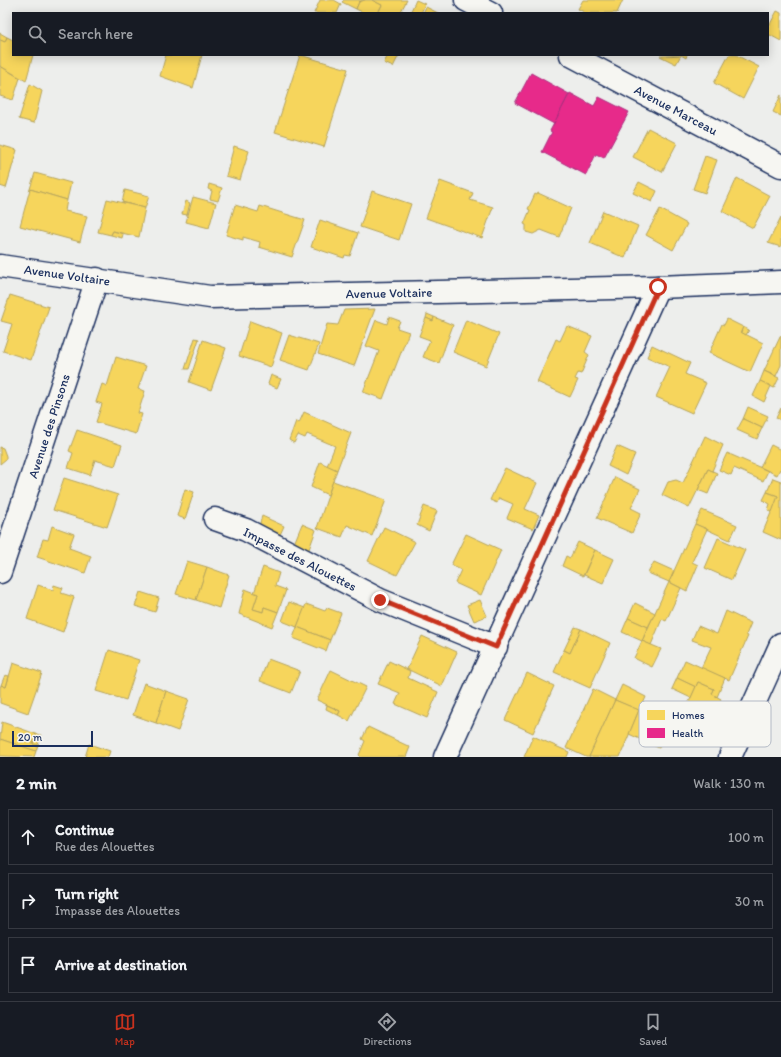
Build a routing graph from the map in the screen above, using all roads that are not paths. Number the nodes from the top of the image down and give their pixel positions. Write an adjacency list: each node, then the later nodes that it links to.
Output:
1 (466, 0): 2 (street)
2 (489, 12)
3 (572, 56): 4 (street, Avenue Marceau)
4 (781, 166)
5 (0, 266): 6 (street, Avenue Voltaire)
6 (97, 279): 8 (street, Avenue Voltaire); 10 (street, Avenue des Pinsons)
7 (781, 282): 8 (street, Avenue Voltaire)
8 (658, 287): 12 (street)
9 (215, 519): 12 (street, Impasse des Alouettes)
10 (0, 572)
11 (781, 644): 13 (street)
12 (496, 647): 15 (street)
13 (755, 701)
14 (735, 747): 16 (street)
15 (445, 757)
16 (730, 757)

